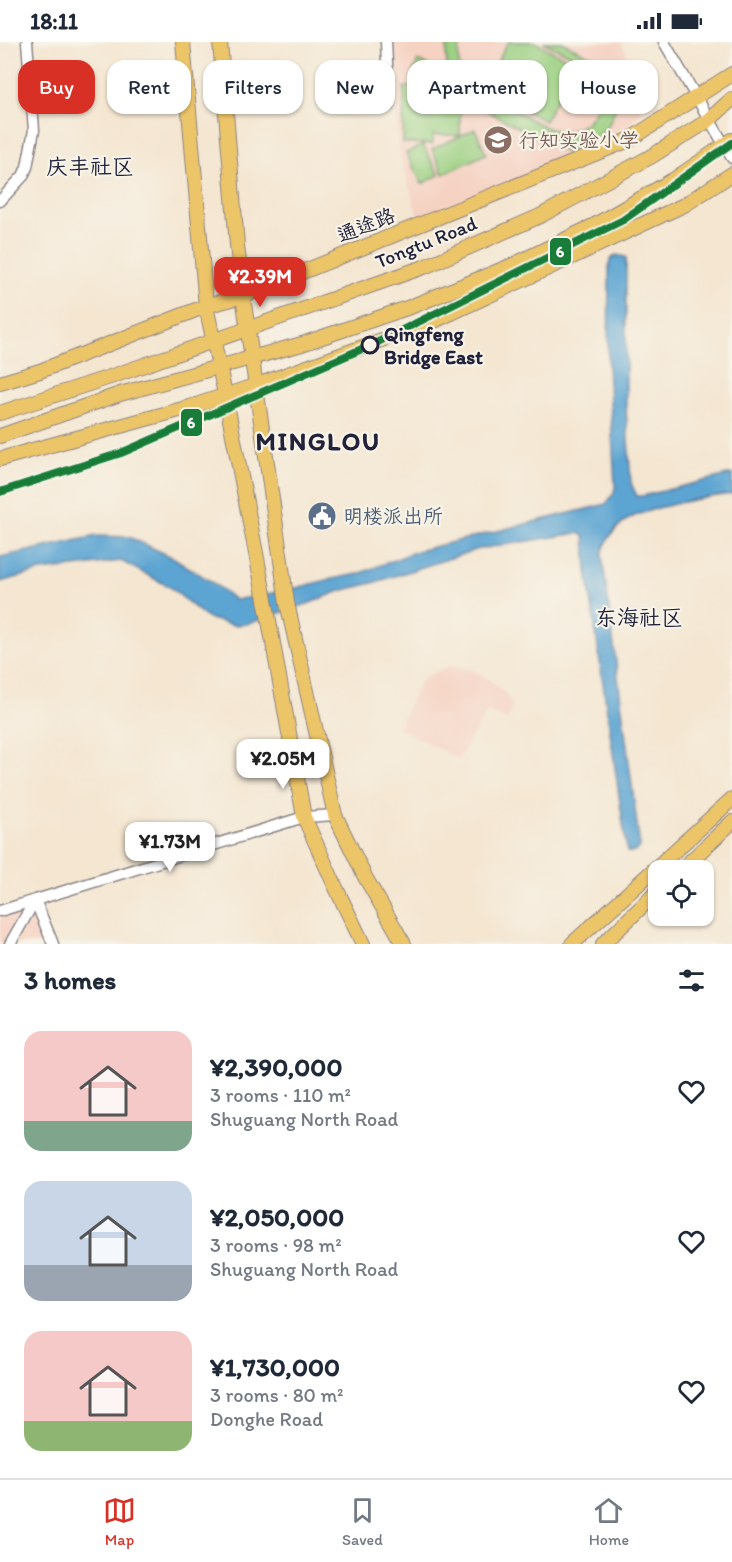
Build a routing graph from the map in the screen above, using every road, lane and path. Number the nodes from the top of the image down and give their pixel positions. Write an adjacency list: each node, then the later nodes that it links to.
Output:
1 (27, 42): 14 (street)
2 (183, 42): 16 (main road)
3 (220, 42): 15 (main road)
4 (386, 42): 6 (street)
5 (664, 42): 8 (street)
6 (387, 60)
7 (732, 74): 8 (main road, 通途路)
8 (697, 97): 10 (street); 15 (main road, 通途路)
9 (732, 99): 10 (main road, Tongtu Road)
10 (709, 120): 11 (street); 17 (main road, Tongtu Road)
11 (728, 142): 12 (street); 19 (main road)
12 (732, 158)
13 (732, 174): 22 (main road)
14 (0, 201)
15 (243, 296): 16 (main road, 通途路); 17 (main road)
16 (206, 306): 18 (main road); 21 (main road, 通途路)
17 (248, 329): 18 (main road, Tongtu Road); 19 (main road)
18 (213, 341): 20 (main road); 24 (main road, Tongtu Road)
19 (252, 358): 20 (main road); 22 (main road)
20 (219, 367): 23 (main road); 25 (main road)
21 (0, 383)
22 (256, 385): 23 (main road); 28 (main road)
23 (225, 394): 26 (main road); 29 (main road)
24 (0, 413)
25 (0, 436)
26 (0, 459)
27 (732, 799): 39 (main road)
28 (335, 815): 29 (street); 38 (main road)
29 (304, 817): 32 (street); 37 (main road)
30 (732, 822): 31 (main road)
31 (692, 860)
32 (35, 900): 34 (street); 35 (street); 36 (street)
33 (648, 901): 40 (main road)
34 (0, 911)
35 (10, 944)
36 (53, 944)
37 (363, 944)
38 (404, 944)
39 (572, 944)
40 (603, 944)

